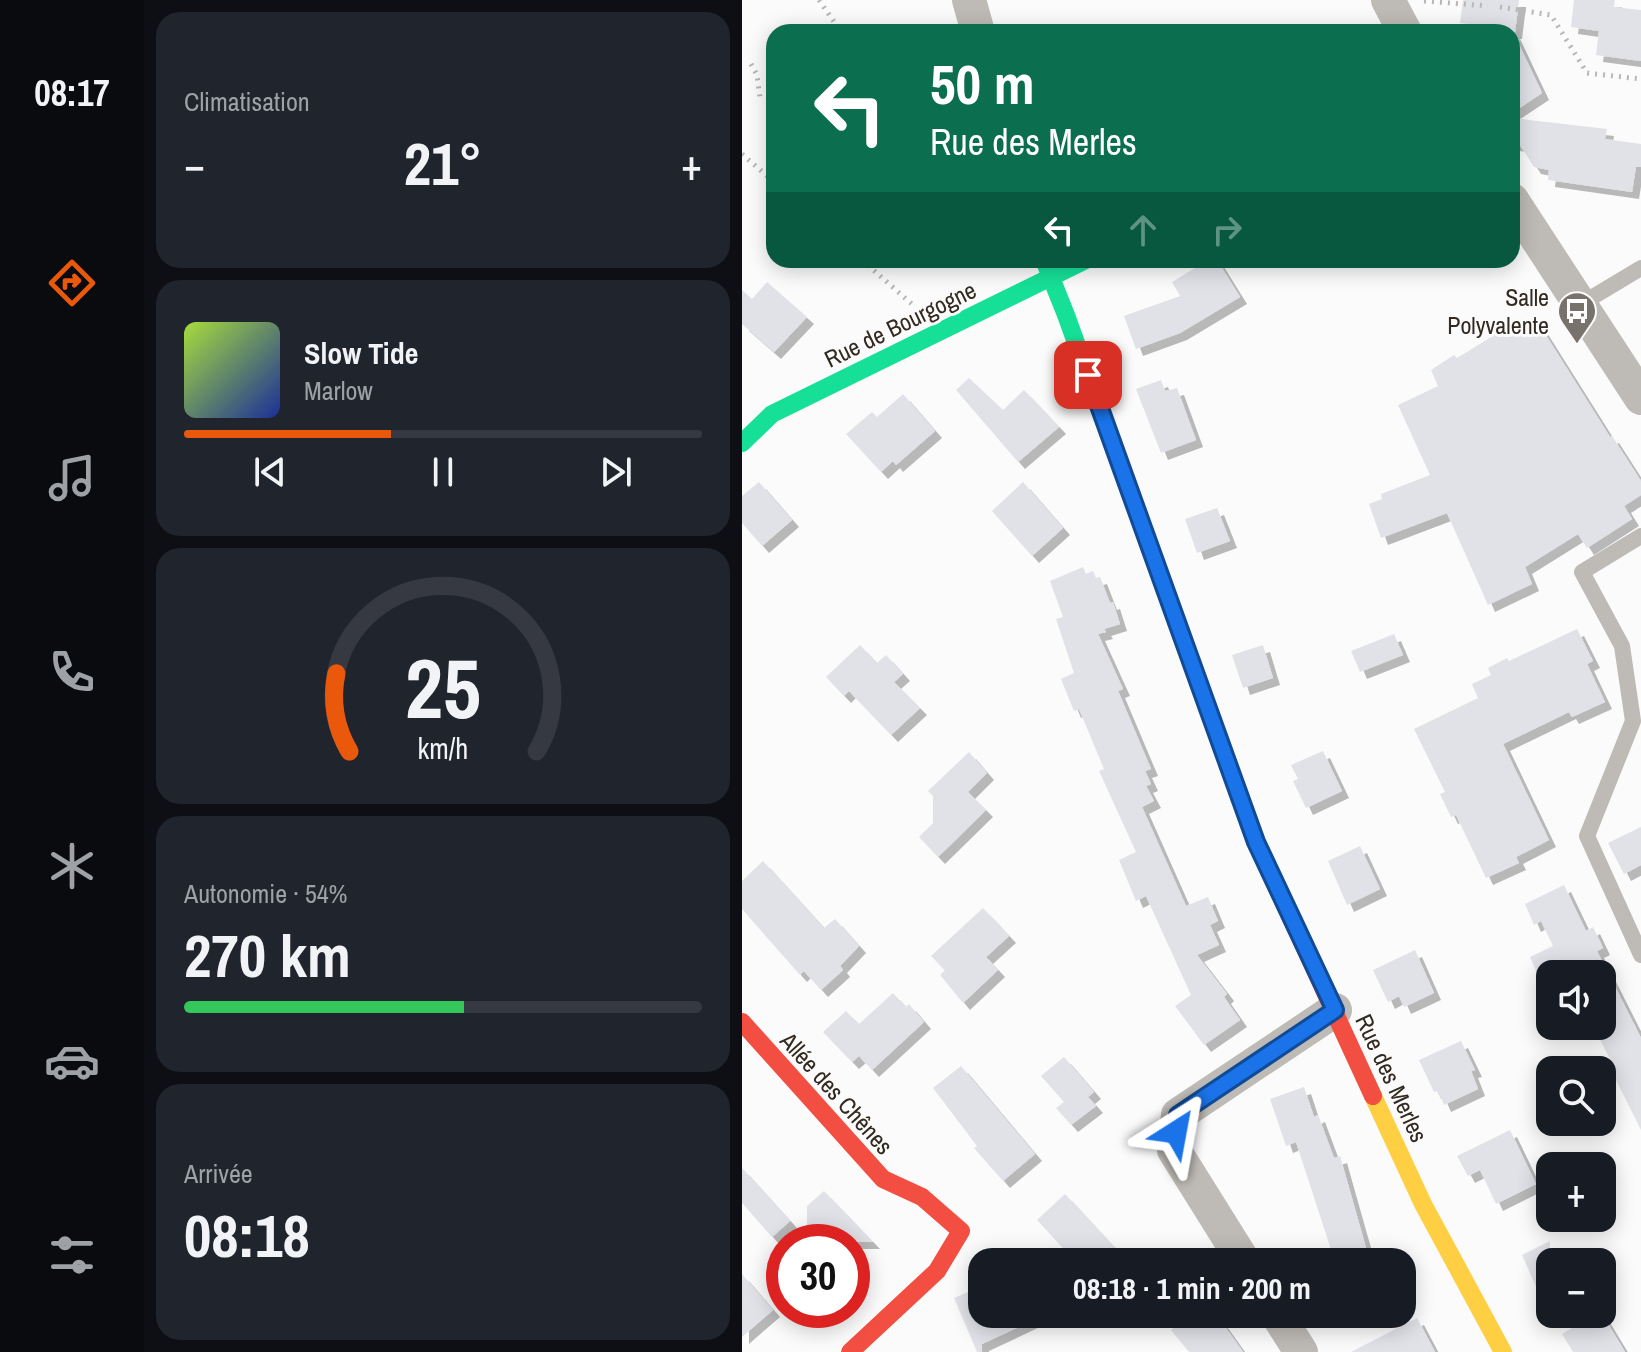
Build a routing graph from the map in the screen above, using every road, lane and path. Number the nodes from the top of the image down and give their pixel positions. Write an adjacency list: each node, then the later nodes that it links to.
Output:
1 (819, 0): 7 (path)
2 (969, 0): 8 (street)
3 (1388, 0): 9 (street)
4 (1415, 0): 5 (path)
5 (1488, 6)
6 (1500, 7): 11 (path)
7 (836, 24)
8 (976, 24)
9 (1401, 24)
10 (751, 64): 12 (path)
11 (1641, 79)
12 (760, 98)
13 (742, 154): 14 (path)
14 (766, 175)
15 (1520, 212): 21 (street)
16 (871, 268): 22 (path)
17 (1048, 268): 20 (street, Rue des Merles)
18 (1071, 268): 20 (street, Rue de Bourgogne)
19 (1641, 268): 21 (lane)
20 (1052, 278): 24 (street, Rue de Bourgogne); 27 (street, Rue des Merles)
21 (1581, 304): 23 (street)
22 (918, 312)
23 (1636, 377)
24 (742, 443)
25 (1641, 536): 26 (lane)
26 (1641, 955)
27 (1335, 1010): 29 (street); 33 (street, Rue des Merles)
28 (742, 1022): 31 (street, Allée des Chênes)
29 (1235, 1248)
30 (1286, 1328): 32 (street)
31 (850, 1352)
32 (1301, 1352)
33 (1503, 1352)

